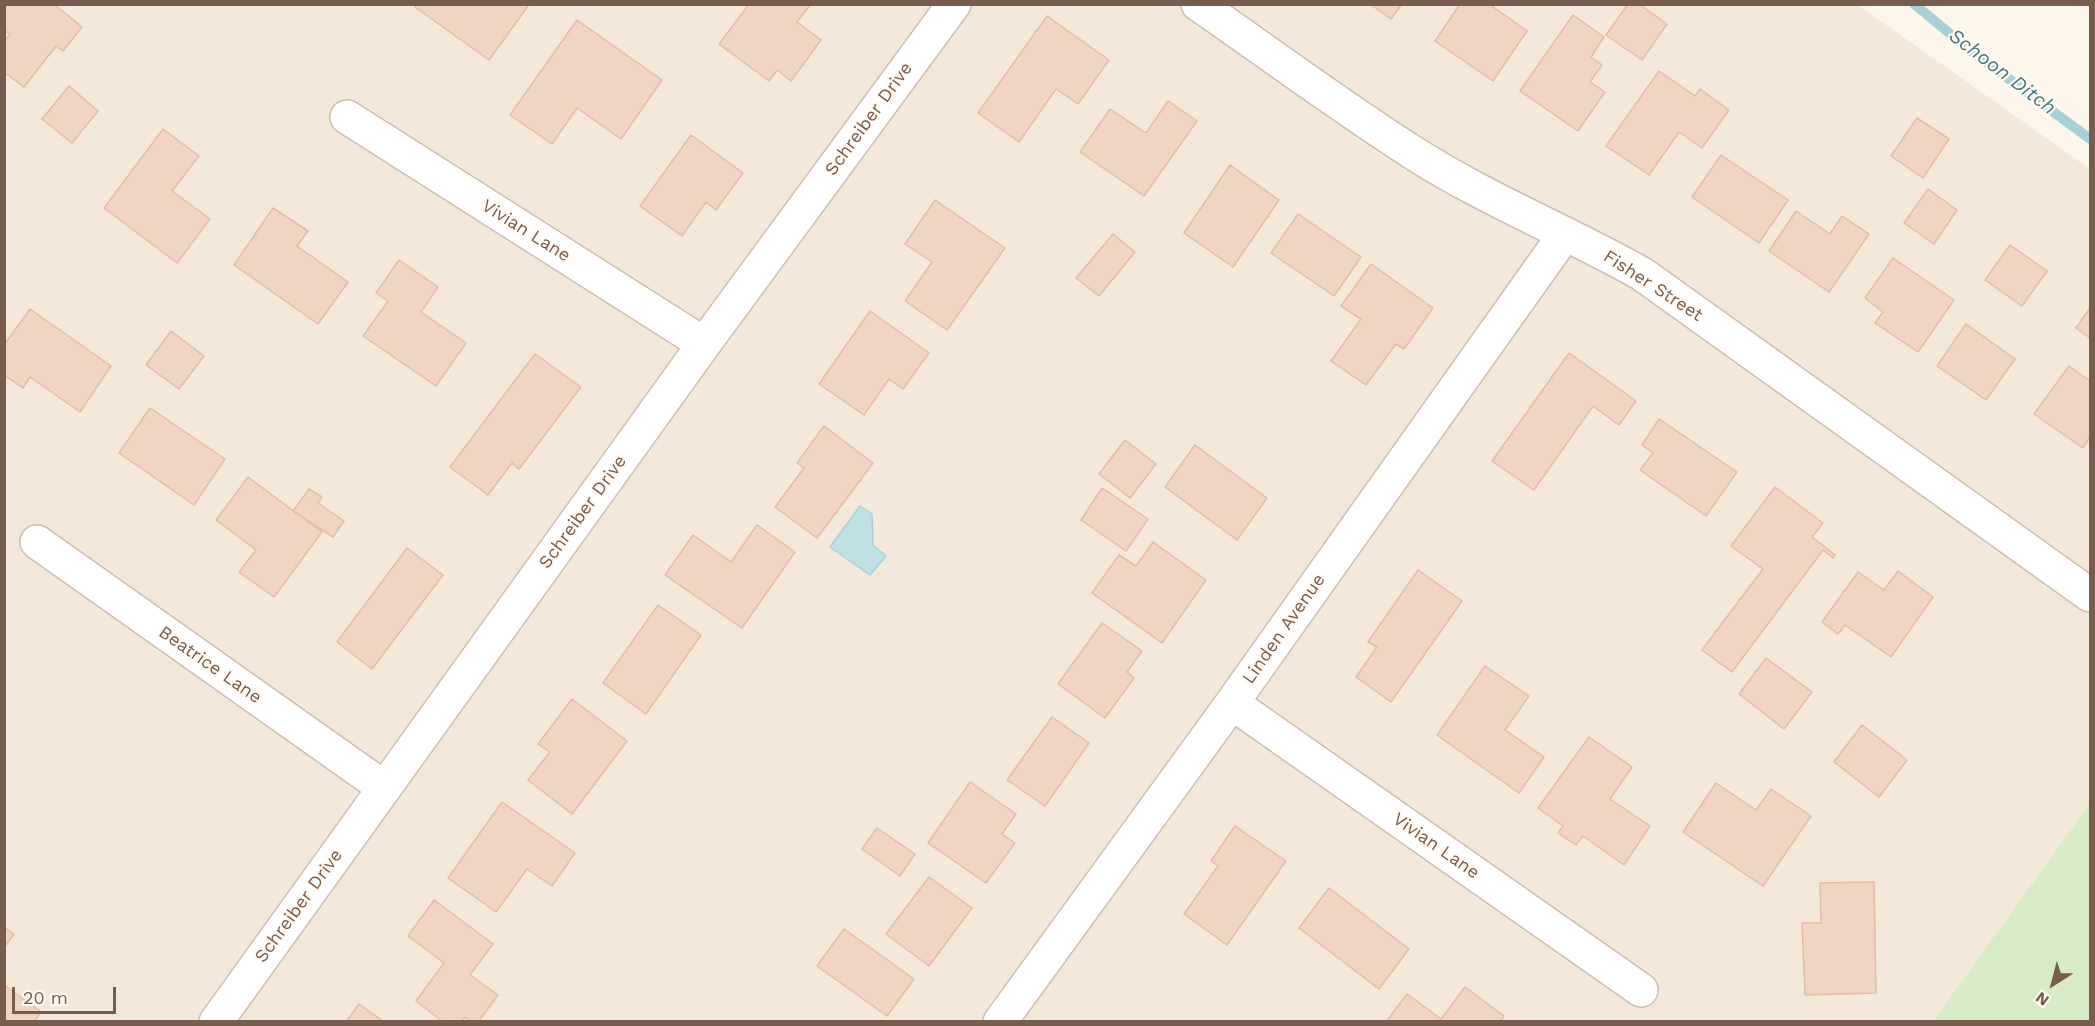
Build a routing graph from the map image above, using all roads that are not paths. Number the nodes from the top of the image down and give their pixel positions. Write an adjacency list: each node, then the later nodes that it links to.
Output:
1 (954, 4): 5 (street, Schreiber Drive)
2 (1198, 4): 4 (street, Fisher Street)
3 (347, 117): 5 (street, Vivian Lane)
4 (1565, 234): 7 (street, Fisher Street); 8 (street, Linden Avenue)
5 (704, 344): 9 (street, Schreiber Drive)
6 (38, 542): 9 (street, Beatrice Lane)
7 (2091, 595)
8 (1232, 703): 10 (street, Vivian Lane); 12 (street, Linden Avenue)
9 (383, 787): 11 (street, Schreiber Drive)
10 (1641, 990)
11 (216, 1022)
12 (1000, 1022)

